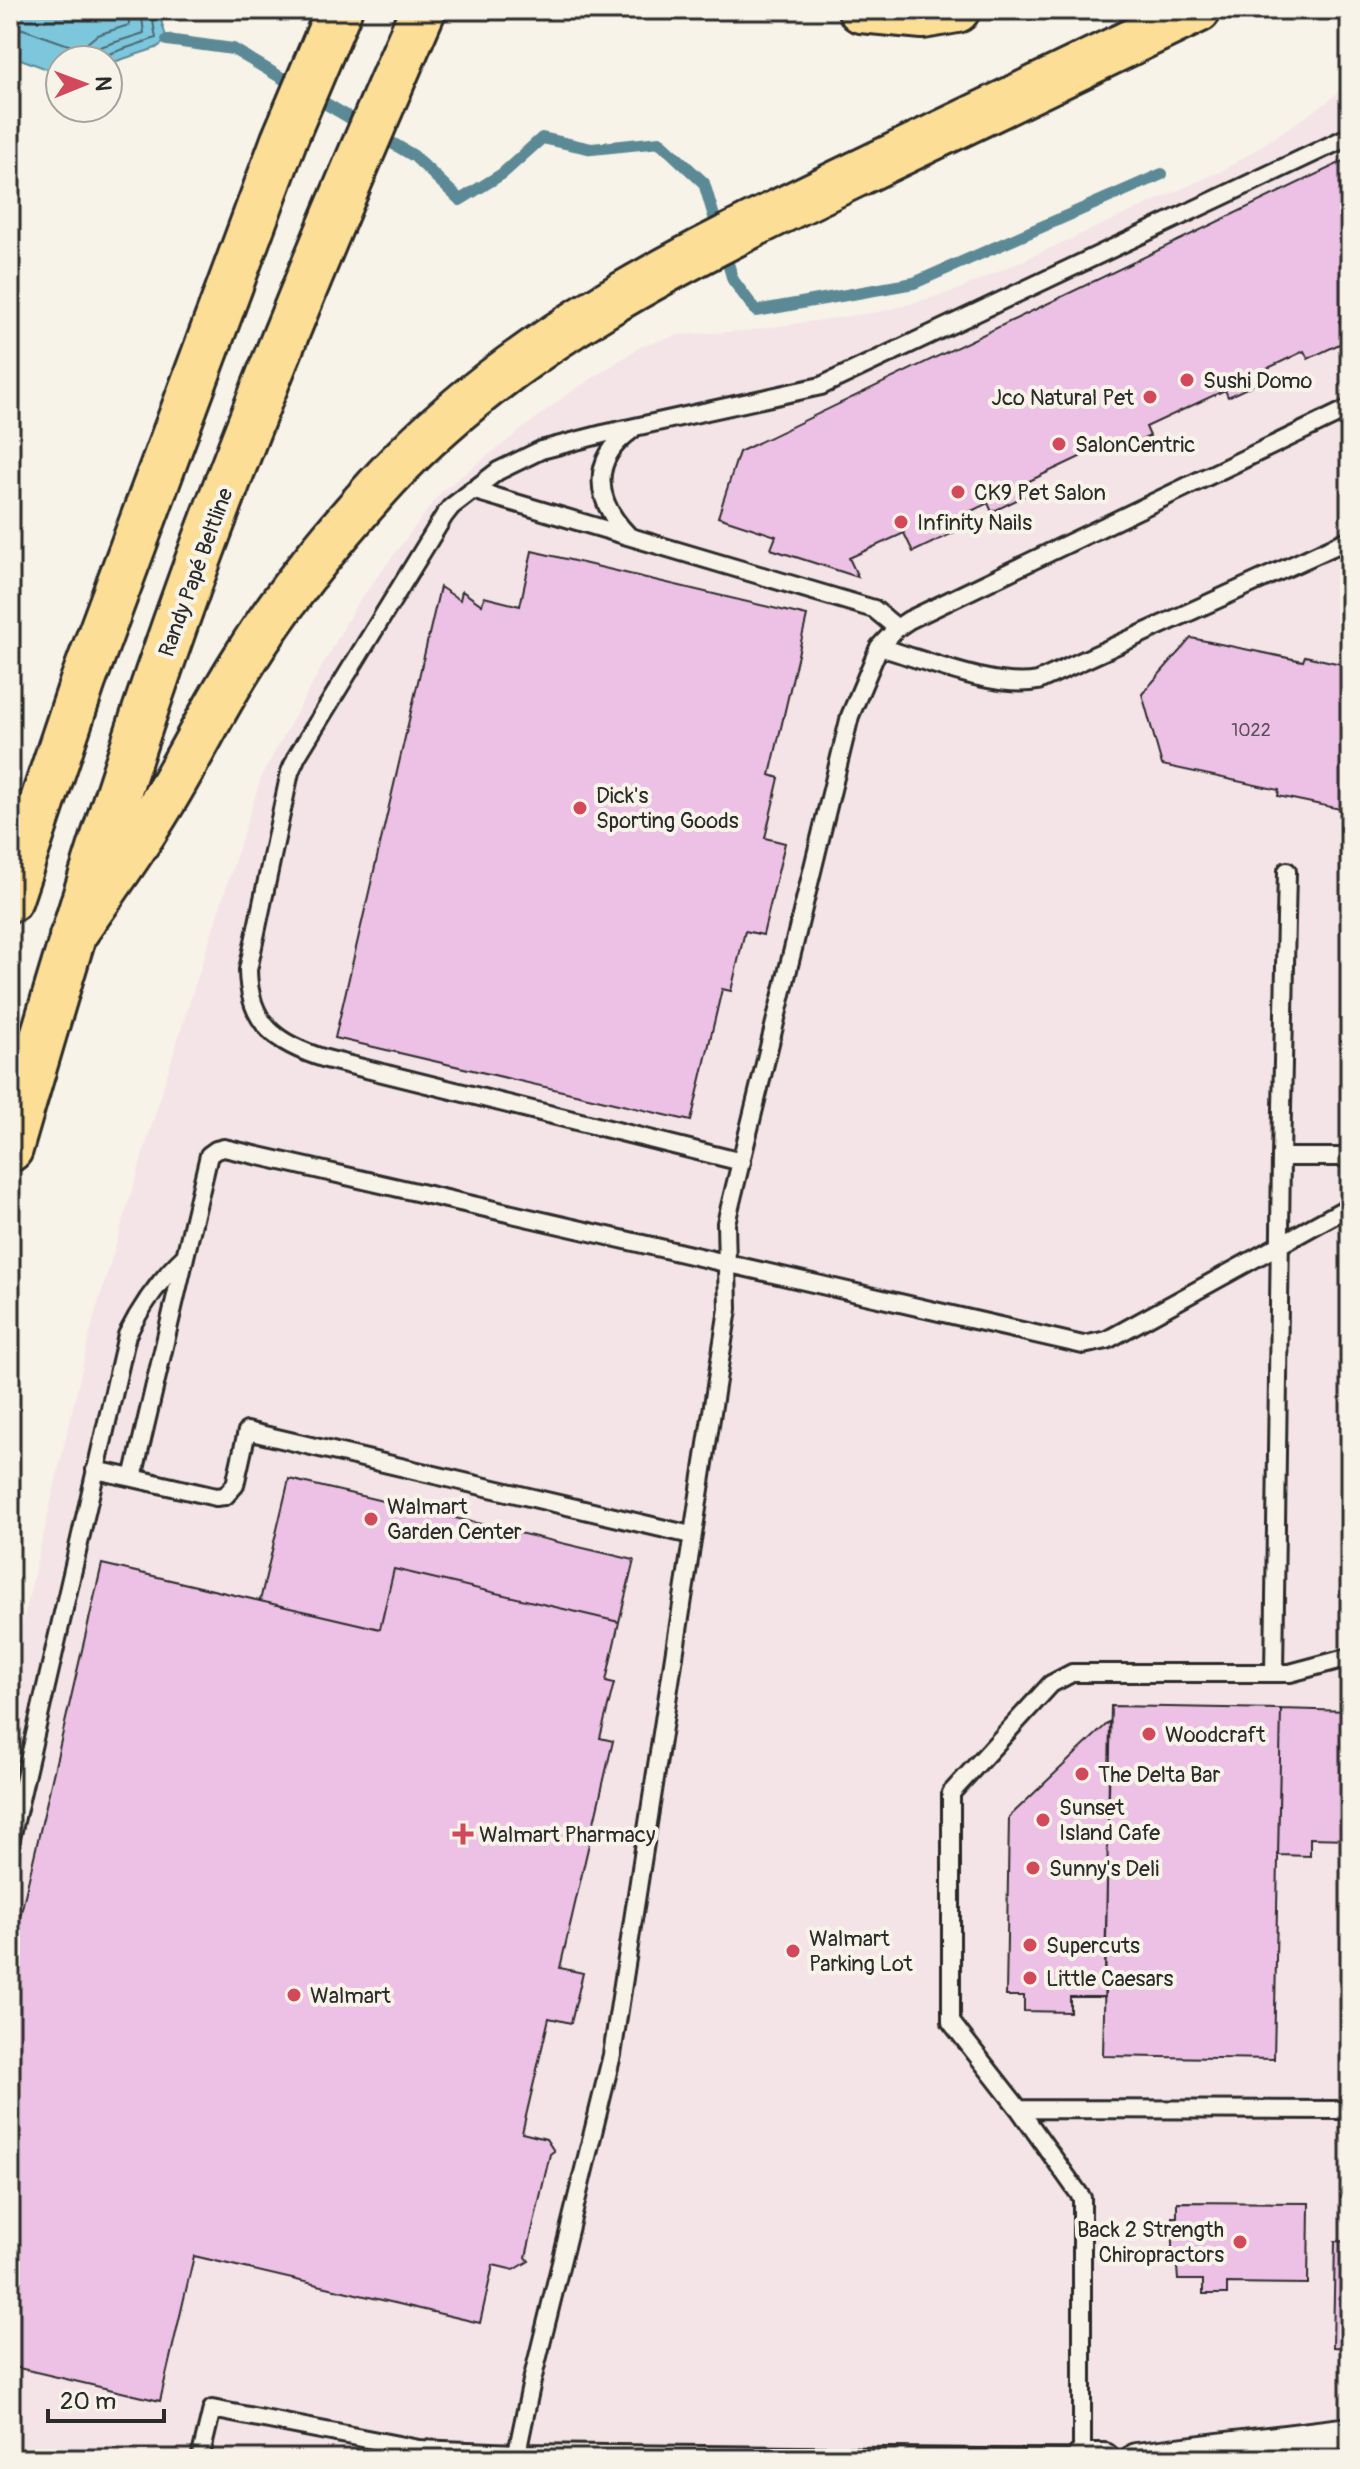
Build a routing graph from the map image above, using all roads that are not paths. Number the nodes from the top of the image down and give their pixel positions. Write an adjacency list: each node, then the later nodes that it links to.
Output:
1 (339, 10): 15 (highway)
2 (423, 10): 16 (highway, Randy Papé Beltline)
3 (861, 10): 4 (highway)
4 (957, 10)
5 (1198, 10): 16 (highway)
6 (1350, 136): 8 (lane)
7 (1350, 408): 12 (lane)
8 (636, 427): 9 (lane); 10 (lane)
9 (472, 490): 10 (lane); 20 (lane)
10 (631, 537): 12 (lane)
11 (1350, 539): 13 (lane)
12 (897, 628): 13 (lane)
13 (879, 647): 20 (lane)
14 (1287, 871): 18 (lane)
15 (10, 899)
16 (72, 937): 17 (highway, Randy Papé Beltline)
17 (10, 1149)
18 (1281, 1157): 19 (lane); 22 (lane)
19 (1350, 1157)
20 (742, 1162): 24 (lane)
21 (1350, 1206): 22 (lane)
22 (1280, 1245): 24 (lane); 29 (lane)
23 (185, 1256): 24 (lane); 25 (lane); 26 (lane)
24 (727, 1265): 27 (lane)
25 (95, 1470): 26 (lane); 30 (lane)
26 (133, 1478): 27 (lane)
27 (691, 1535): 34 (lane)
28 (1350, 1657): 29 (lane)
29 (1274, 1673): 31 (lane)
30 (10, 1843)
31 (1019, 2109): 32 (lane); 36 (lane)
32 (1350, 2110)
33 (1350, 2433): 38 (street)
34 (516, 2456): 35 (lane); 36 (lane)
35 (200, 2459)
36 (1082, 2459): 37 (street)
37 (1104, 2459)
38 (1136, 2459)

